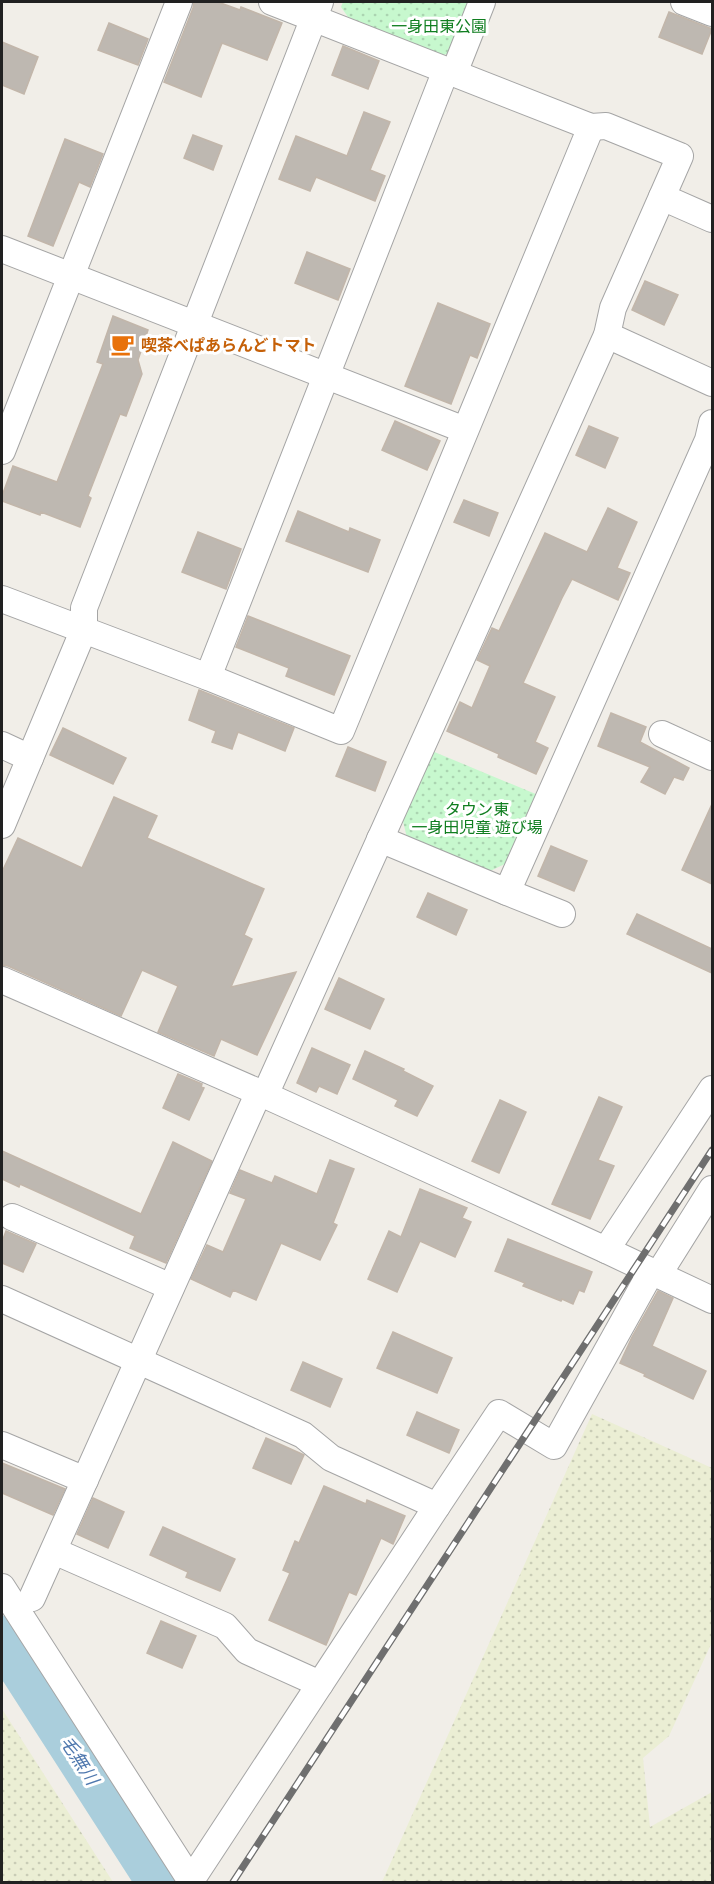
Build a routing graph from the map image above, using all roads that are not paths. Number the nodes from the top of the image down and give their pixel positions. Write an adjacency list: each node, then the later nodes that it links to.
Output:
1 (179, 2): 12 (street)
2 (272, 2): 5 (street)
3 (482, 2): 7 (street)
4 (684, 2): 6 (street)
5 (317, 10): 7 (street); 13 (street)
6 (712, 13)
7 (450, 71): 8 (street); 15 (street)
8 (591, 127): 9 (street); 18 (street)
9 (662, 197): 10 (street); 14 (street)
10 (712, 219)
11 (2, 249): 12 (street)
12 (71, 275): 13 (street); 19 (street)
13 (194, 324): 15 (street); 21 (street)
14 (607, 335): 16 (street); 28 (street)
15 (326, 376): 18 (street); 22 (street)
16 (712, 383)
17 (712, 423): 29 (street)
18 (465, 430): 22 (street)
19 (2, 450)
20 (2, 599): 21 (street)
21 (84, 629): 22 (street); 26 (street)
22 (208, 677)
23 (662, 734): 25 (street)
24 (2, 746): 26 (street)
25 (712, 757)
26 (30, 758): 27 (street)
27 (2, 825)
28 (380, 839): 29 (street); 33 (street)
29 (507, 892): 30 (street)
30 (562, 914)
31 (2, 980): 33 (street)
32 (712, 1089): 36 (street)
33 (261, 1094): 36 (street); 38 (street)
34 (712, 1189): 37 (street)
35 (12, 1217): 38 (street)
36 (606, 1250): 37 (street)
37 (654, 1273): 40 (street); 44 (street)
38 (171, 1287): 41 (street)
39 (2, 1299): 41 (street)
40 (712, 1300)
41 (138, 1361): 43 (street); 44 (street)
42 (2, 1445): 43 (street)
43 (85, 1480): 45 (street)
44 (437, 1506): 48 (street)
45 (54, 1551): 47 (street); 48 (street)
46 (2, 1587): 49 (street)
47 (32, 1598)
48 (320, 1684): 49 (street)
49 (190, 1882)

